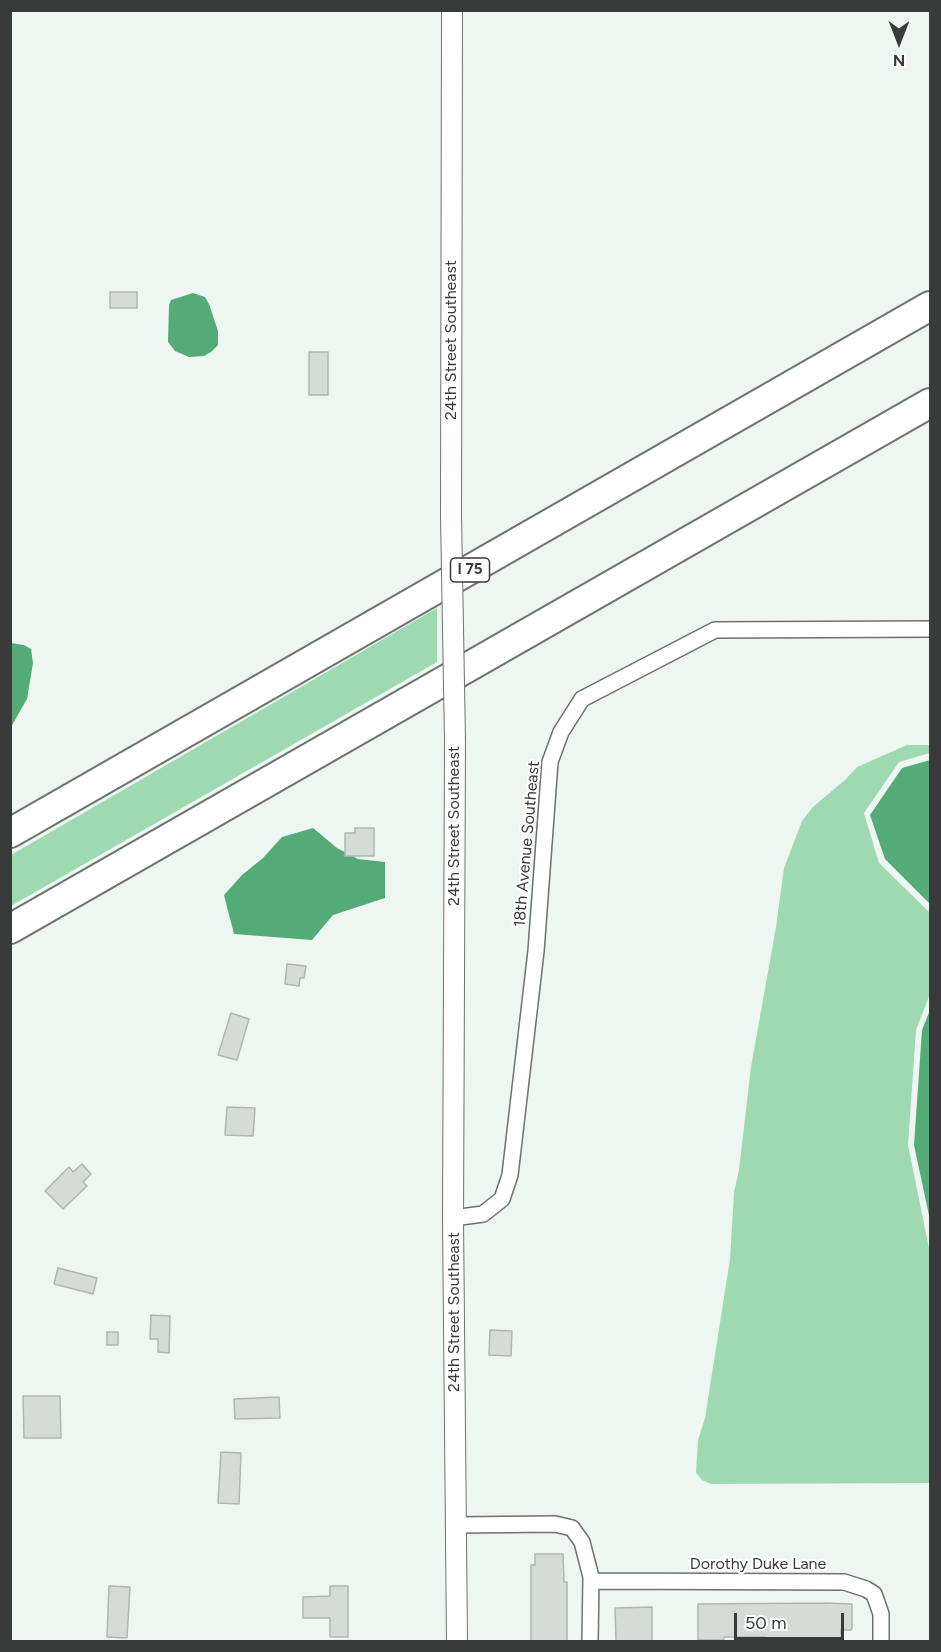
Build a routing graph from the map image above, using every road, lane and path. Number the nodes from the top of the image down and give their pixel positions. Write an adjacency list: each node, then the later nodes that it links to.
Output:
1 (452, 10): 7 (street, 24th Street Southeast, bridge)
2 (930, 306): 5 (highway, I 75)
3 (930, 403): 6 (highway)
4 (930, 629): 7 (street, 18th Avenue Southeast)
5 (10, 833)
6 (10, 929)
7 (453, 1218): 8 (street, 24th Street Southeast)
8 (456, 1525): 9 (street); 10 (street, 24th Street Southeast)
9 (591, 1581): 11 (street); 12 (street, Dorothy Duke Lane)
10 (457, 1641)
11 (590, 1641)
12 (881, 1641)

